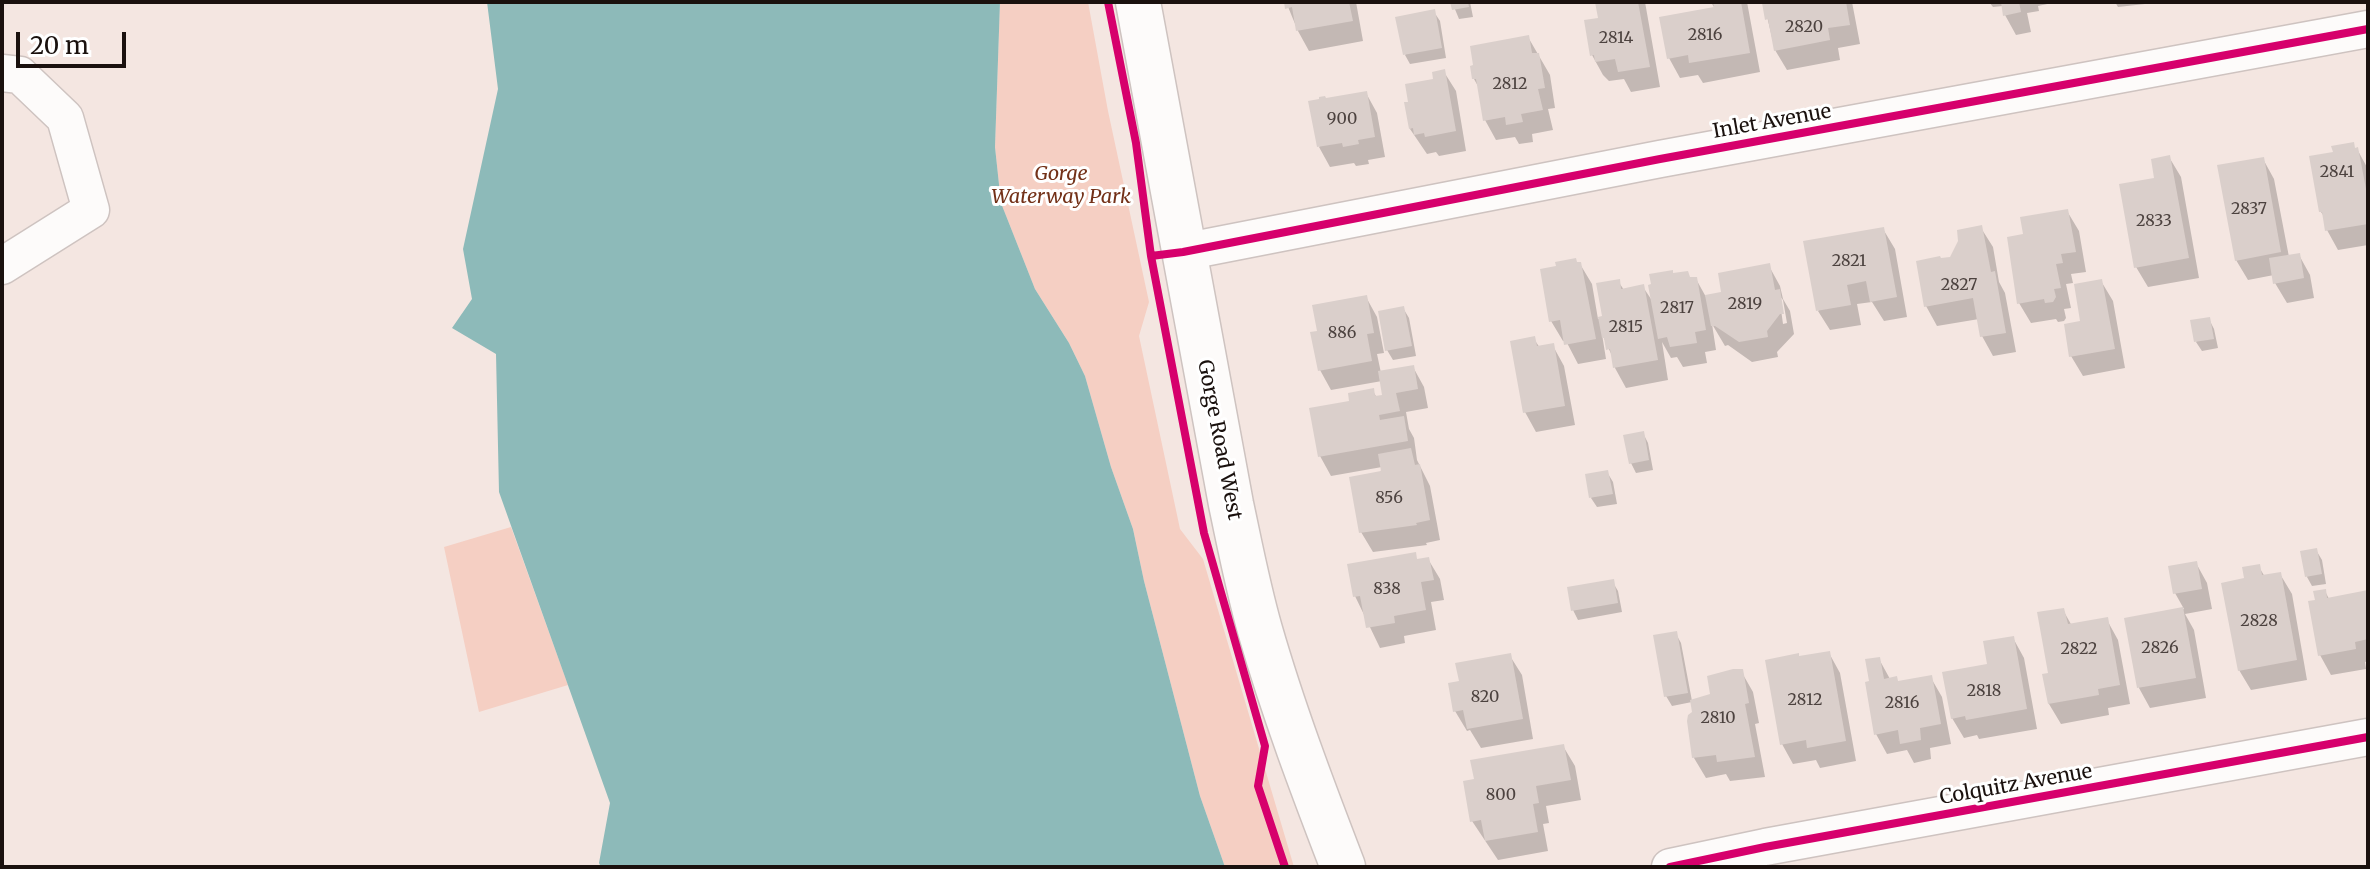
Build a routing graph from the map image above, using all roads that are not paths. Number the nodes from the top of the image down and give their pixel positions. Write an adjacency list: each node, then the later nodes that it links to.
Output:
1 (1138, 2): 4 (main road, Gorge Road West)
2 (2368, 29): 4 (street, Inlet Avenue)
3 (2, 73): 5 (street)
4 (1183, 252): 7 (main road, Gorge Road West)
5 (2, 266)
6 (2368, 737): 8 (street, Colquitz Avenue)
7 (1343, 867)
8 (1670, 867)

